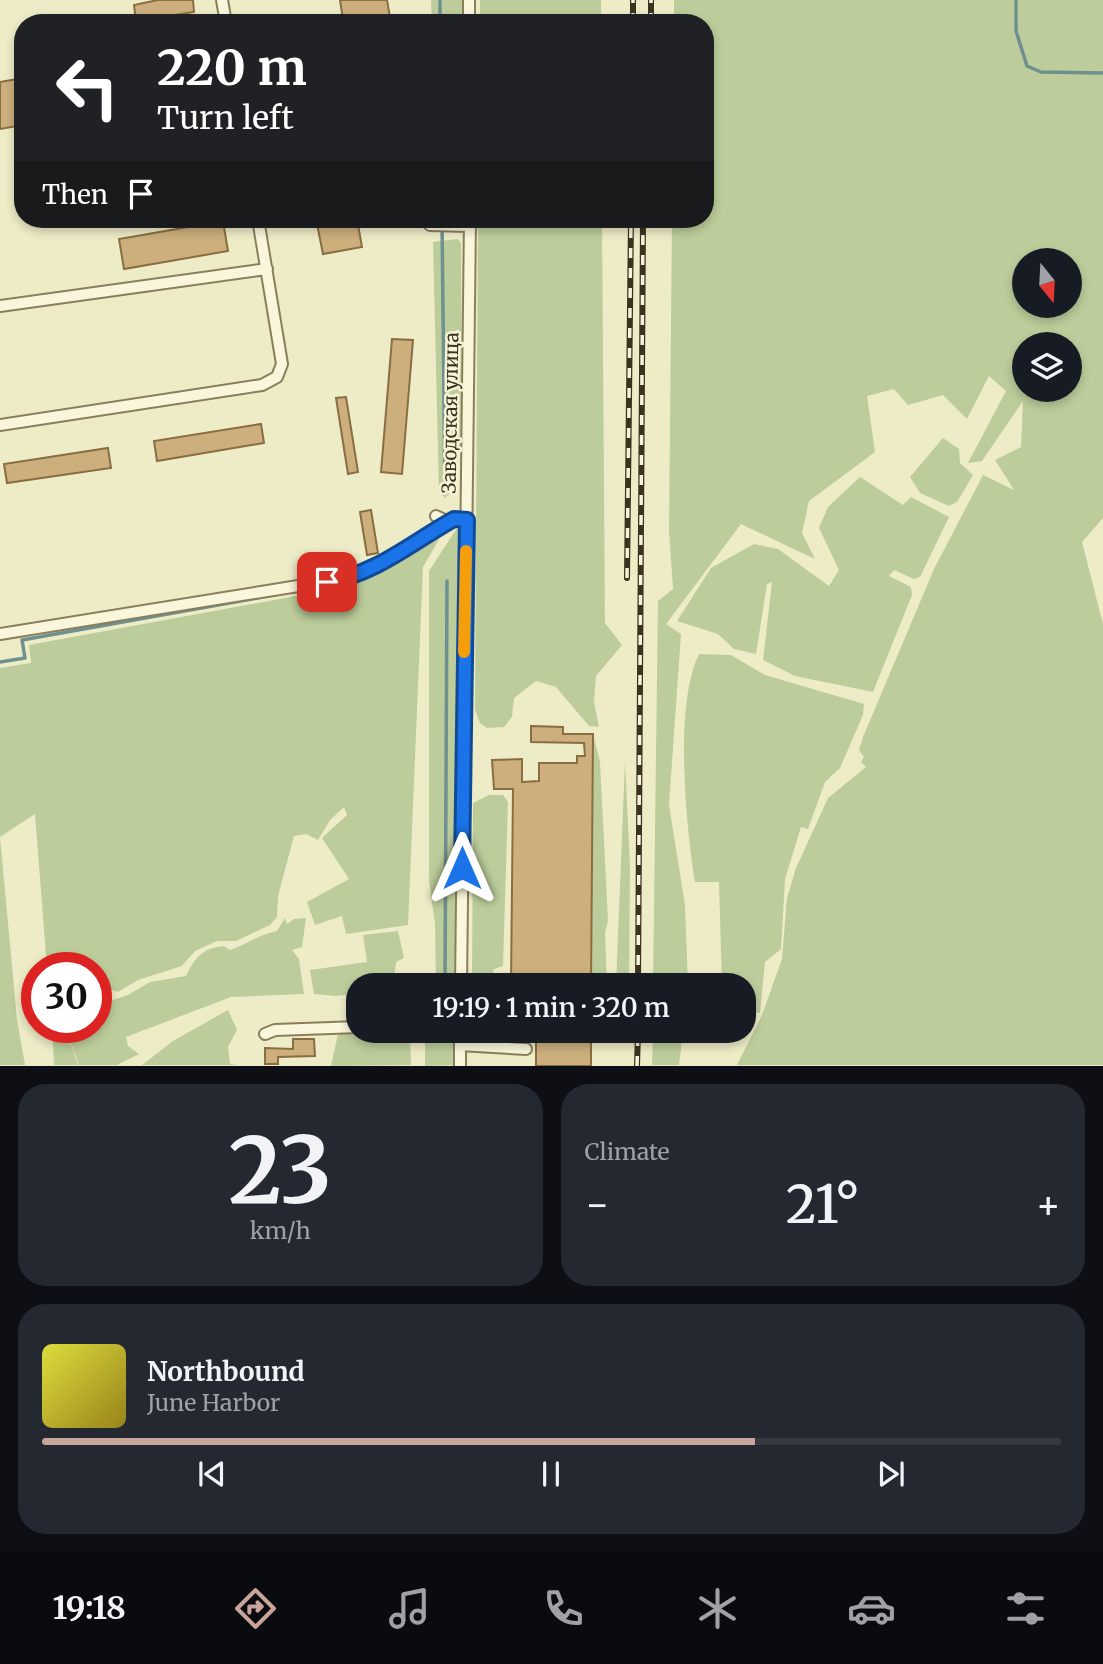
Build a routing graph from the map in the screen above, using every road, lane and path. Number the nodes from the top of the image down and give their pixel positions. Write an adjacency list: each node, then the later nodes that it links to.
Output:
1 (260, 228): 3 (street)
2 (470, 228): 7 (street, Заводская улица)
3 (267, 269): 4 (street); 5 (street)
4 (0, 306)
5 (0, 425)
6 (436, 516): 8 (street)
7 (467, 520): 8 (street); 10 (street, Заводская улица)
8 (449, 522): 9 (street)
9 (0, 634)
10 (461, 973)
11 (346, 1027): 12 (street)
12 (265, 1034)
13 (460, 1045): 14 (street); 15 (street)
14 (526, 1049)
15 (460, 1066)

